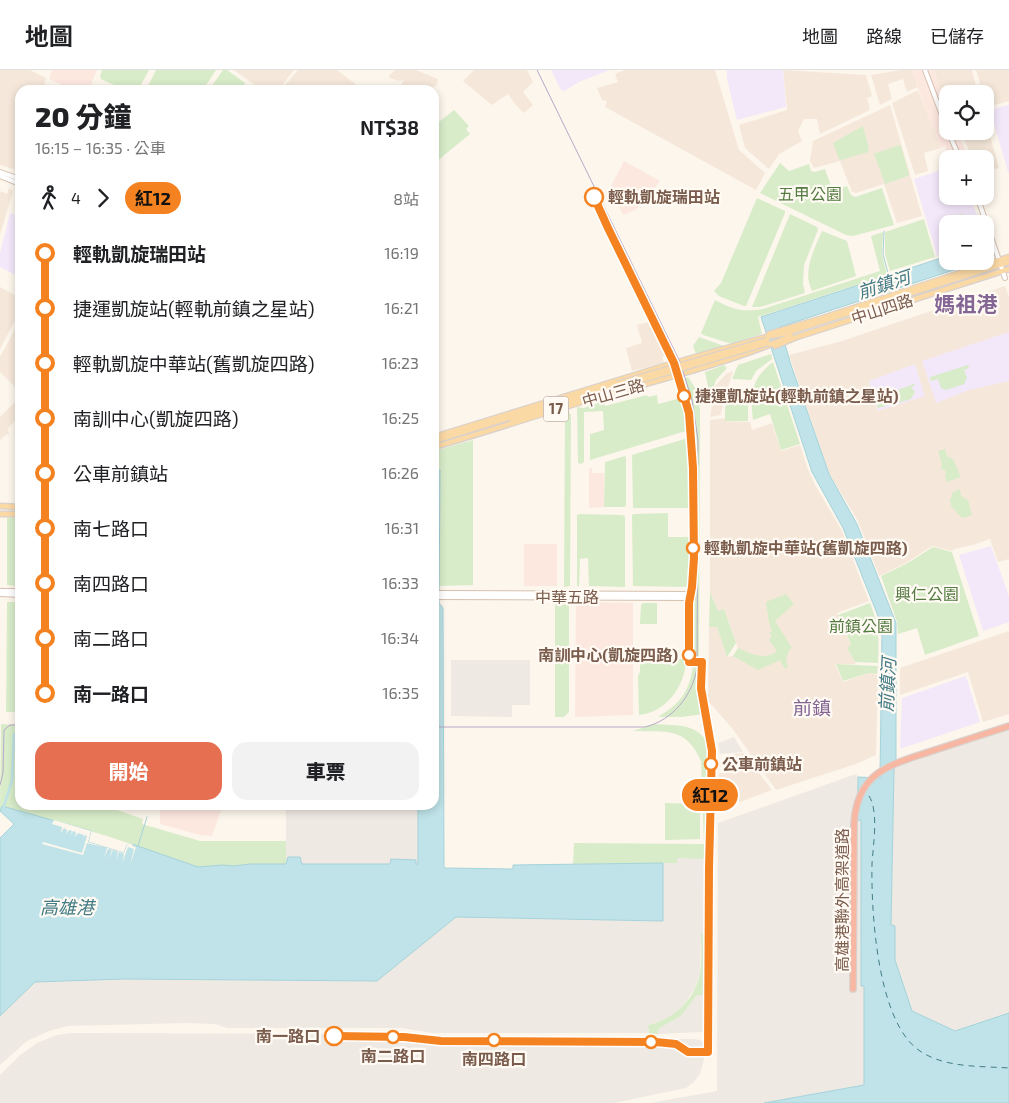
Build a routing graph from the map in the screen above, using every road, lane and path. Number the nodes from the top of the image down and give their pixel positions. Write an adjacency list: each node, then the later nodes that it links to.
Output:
1 (925, 70): 2 (main road)
2 (939, 107)
3 (0, 172): 5 (main road)
4 (0, 176): 6 (main road)
5 (15, 177)
6 (15, 182)
7 (980, 205): 10 (main road)
8 (1009, 257): 10 (main road, 中山四路 / 17)
9 (1009, 262): 10 (main road, 中山四路 / 17)
10 (1001, 264): 11 (main road, 中山四路 / 17); 12 (main road); 13 (main road, 中山四路 / 17); 13 (main road, 中山四路 / 17); 13 (main road, 中山四路 / 17)
11 (1009, 267)
12 (1005, 278)
13 (783, 336): 14 (main road, 17); 14 (main road, 17)
14 (768, 341): 15 (main road, 中山三路 / 17); 16 (main road, 中山三路 / 17, bridge); 17 (main road, 中山三路 / 17)
15 (439, 435)
16 (439, 442)
17 (439, 443)
18 (2, 506): 19 (main road)
19 (15, 509)
20 (15, 511): 21 (main road)
21 (2, 514)
22 (15, 591): 23 (main road)
23 (2, 592): 24 (main road)
24 (15, 594)
25 (439, 595): 26 (main road, 中華五路)
26 (693, 596)
27 (1009, 727): 28 (highway, 高雄港聯外高架道路)
28 (854, 976)

